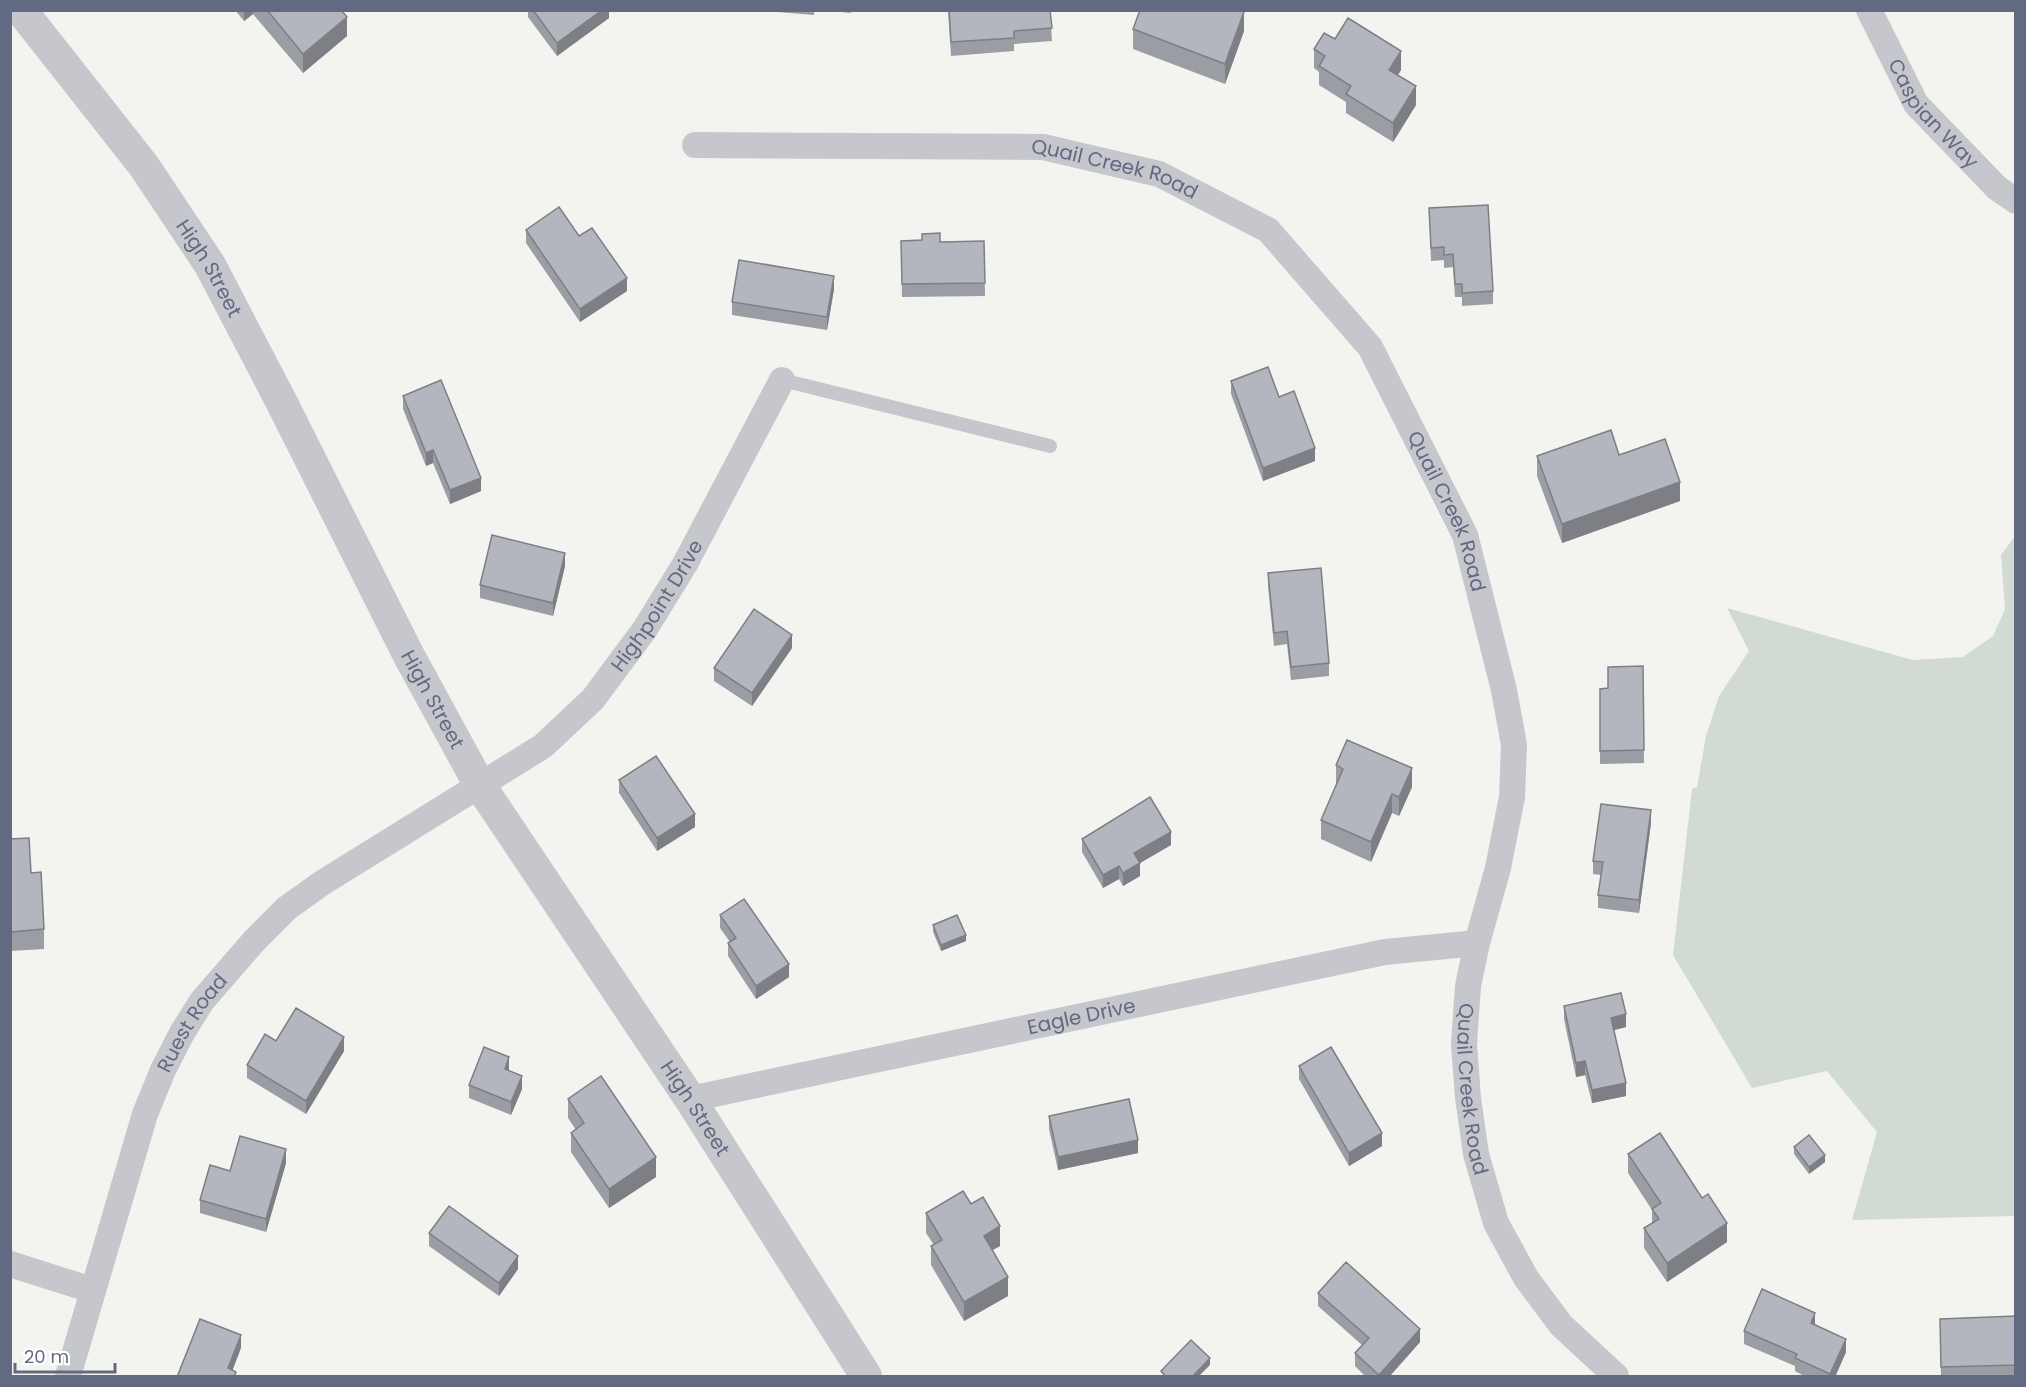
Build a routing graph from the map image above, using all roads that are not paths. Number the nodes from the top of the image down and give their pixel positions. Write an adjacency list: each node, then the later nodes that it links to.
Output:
1 (21, 10): 7 (street, High Street)
2 (1869, 10): 4 (street, Caspian Way)
3 (695, 145): 8 (street, Quail Creek Road)
4 (2016, 201)
5 (782, 380): 6 (lane); 7 (street, Highpoint Drive)
6 (1050, 446)
7 (479, 784): 9 (street, High Street); 11 (street, Ruest Road)
8 (1477, 944): 9 (street, Eagle Drive); 14 (street, Quail Creek Road)
9 (690, 1099): 13 (street, High Street)
10 (10, 1264): 11 (street)
11 (92, 1290): 12 (street, Ruest Road)
12 (68, 1377)
13 (867, 1377)
14 (1616, 1377)

